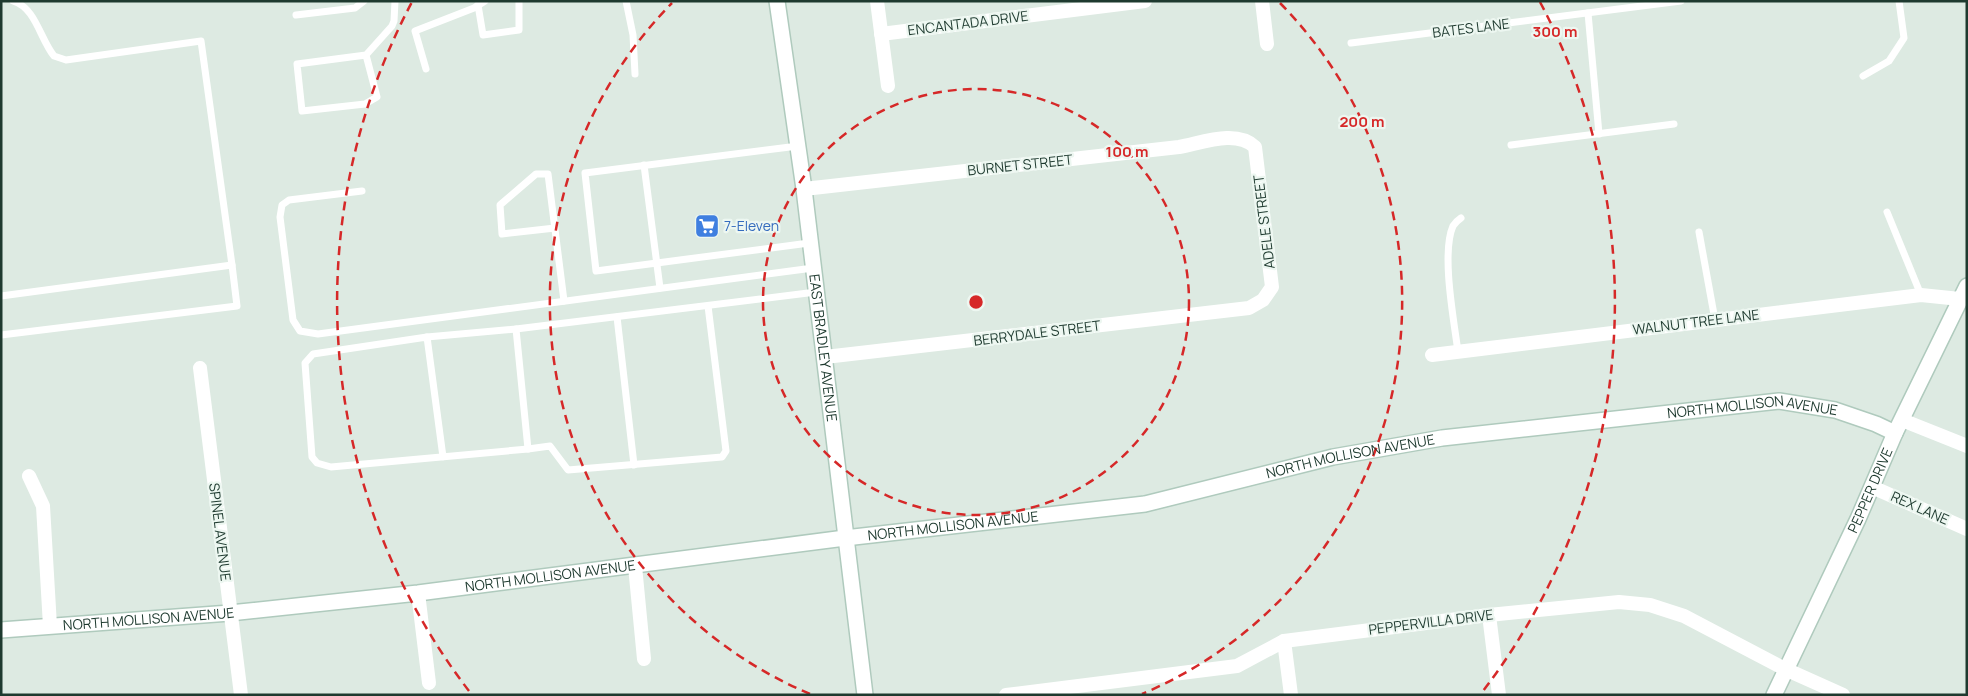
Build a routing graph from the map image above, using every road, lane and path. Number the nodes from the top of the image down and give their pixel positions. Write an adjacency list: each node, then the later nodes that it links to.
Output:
1 (13, 1): 37 (lane)
2 (364, 1): 14 (lane)
3 (395, 1): 18 (lane)
4 (519, 1): 12 (lane)
5 (626, 1): 20 (lane)
6 (777, 1): 27 (street, EAST BRADLEY AVENUE)
7 (877, 1): 15 (street)
8 (1145, 1): 15 (street, ENCANTADA DRIVE)
9 (1262, 1): 17 (street)
10 (1681, 1): 13 (lane, BATES LANE)
11 (1899, 1): 21 (lane)
12 (482, 3): 19 (lane)
13 (1588, 13): 16 (lane, BATES LANE); 24 (lane)
14 (296, 15)
15 (881, 34): 22 (street)
16 (1351, 43)
17 (1267, 44)
18 (366, 55): 18 (lane)
19 (426, 69)
20 (635, 74)
21 (1863, 76)
22 (888, 86)
23 (1674, 124): 24 (lane)
24 (1599, 134): 26 (lane)
25 (1236, 137): 29 (street, BURNET STREET); 46 (street, ADELE STREET)
26 (1511, 145)
27 (798, 146): 28 (lane); 29 (street, EAST BRADLEY AVENUE)
28 (644, 165): 36 (lane); 36 (lane)
29 (804, 189): 35 (street, EAST BRADLEY AVENUE)
30 (362, 191): 44 (lane)
31 (1887, 212): 42 (lane)
32 (1462, 218): 52 (lane)
33 (555, 228): 33 (lane); 44 (lane)
34 (1699, 232): 48 (lane)
35 (809, 243): 36 (lane); 38 (street, EAST BRADLEY AVENUE)
36 (656, 263): 39 (lane)
37 (232, 265): 43 (lane); 50 (lane)
38 (813, 268): 39 (lane); 40 (street, EAST BRADLEY AVENUE)
39 (660, 288): 44 (lane)
40 (816, 292): 45 (lane); 54 (street, EAST BRADLEY AVENUE)
41 (1964, 292): 42 (street, WALNUT TREE LANE); 56 (street, PEPPER DRIVE)
42 (1921, 295): 48 (street, WALNUT TREE LANE)
43 (1, 296)
44 (564, 301)
45 (708, 306): 47 (lane); 61 (lane)
46 (1249, 308): 54 (street, BERRYDALE STREET)
47 (617, 317): 49 (lane); 61 (lane)
48 (1715, 320): 52 (street, WALNUT TREE LANE)
49 (516, 329): 51 (lane); 59 (lane)
50 (1, 335)
51 (427, 337): 60 (lane); 60 (lane)
52 (1458, 352): 53 (street, WALNUT TREE LANE)
53 (1432, 355)
54 (825, 358): 65 (street, EAST BRADLEY AVENUE)
55 (200, 368): 68 (street, SPINEL AVENUE)
56 (1902, 420): 57 (street, PEPPER DRIVE); 58 (street)
57 (1895, 433): 63 (street, PEPPER DRIVE); 65 (street, NORTH MOLLISON AVENUE)
58 (1967, 446)
59 (528, 449): 60 (lane); 61 (lane)
60 (443, 457)
61 (634, 465)
62 (29, 476): 70 (street)
63 (1872, 487): 64 (street, REX LANE); 74 (street, PEPPER DRIVE)
64 (1967, 529)
65 (845, 538): 66 (street, NORTH MOLLISON AVENUE); 77 (street, EAST BRADLEY AVENUE)
66 (634, 566): 67 (street, NORTH MOLLISON AVENUE); 73 (street)
67 (418, 594): 68 (street, NORTH MOLLISON AVENUE); 75 (street)
68 (230, 613): 70 (street, NORTH MOLLISON AVENUE); 76 (street, SPINEL AVENUE)
69 (1489, 615): 72 (street, PEPPERVILLA DRIVE); 74 (street, PEPPERVILLA DRIVE); 80 (street)
70 (50, 626): 71 (street, NORTH MOLLISON AVENUE)
71 (1, 630)
72 (1284, 641): 78 (street, PEPPERVILLA DRIVE); 79 (street)
73 (644, 658)
74 (1785, 669): 81 (street, PEPPER DRIVE); 82 (street, PEPPERVILLA DRIVE)
75 (429, 683)
76 (241, 695)
77 (865, 695)
78 (1006, 695)
79 (1291, 695)
80 (1499, 695)
81 (1774, 695)
82 (1843, 695)

